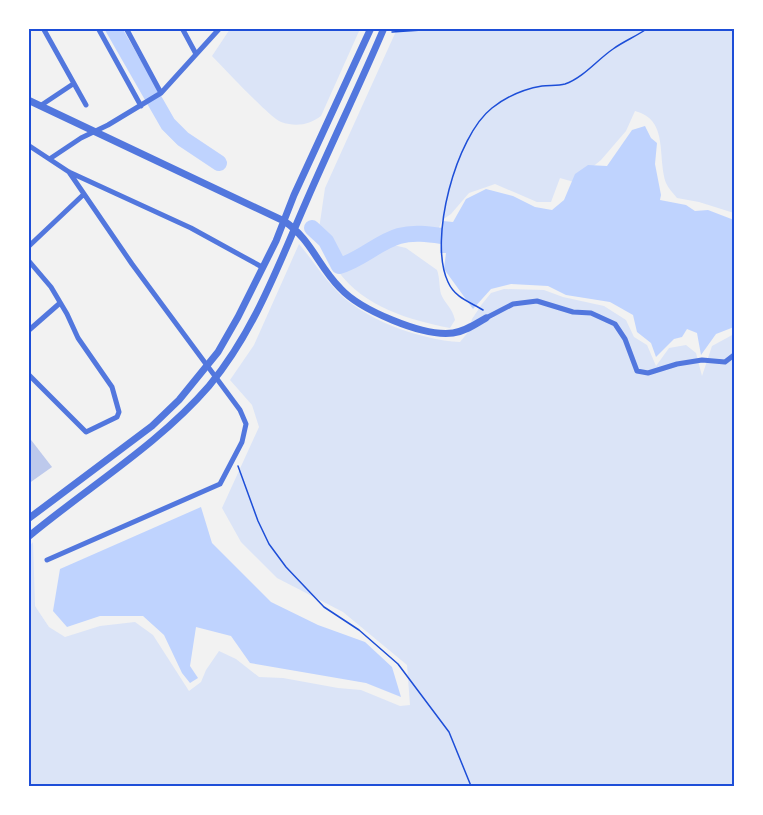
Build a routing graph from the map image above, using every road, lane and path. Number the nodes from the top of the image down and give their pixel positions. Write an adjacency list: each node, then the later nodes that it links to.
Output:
1 (43, 28): 13 (street)
2 (98, 28): 18 (street)
3 (126, 28): 14 (street)
4 (182, 28): 12 (street)
5 (220, 28): 12 (street)
6 (371, 28): 24 (street)
7 (384, 28): 25 (street)
8 (430, 28): 10 (path)
9 (648, 28): 30 (path)
10 (422, 29): 11 (path)
11 (392, 32)
12 (196, 54): 14 (street)
13 (73, 84): 16 (street); 17 (street)
14 (161, 93): 18 (street)
15 (28, 100): 17 (street)
16 (86, 105)
17 (40, 106): 19 (street)
18 (141, 106): 19 (street)
19 (94, 132): 21 (street); 24 (street)
20 (28, 145): 21 (street)
21 (51, 158): 22 (street)
22 (69, 172): 23 (street); 28 (street)
23 (84, 194): 26 (street); 34 (street)
24 (284, 221): 25 (street); 28 (street)
25 (296, 229): 30 (street); 36 (street)
26 (28, 247)
27 (28, 260): 29 (street)
28 (262, 267): 35 (street)
29 (60, 303): 31 (street); 33 (street)
30 (486, 318): 32 (street)
31 (28, 331)
32 (735, 355)
33 (28, 374)
34 (235, 457): 37 (street); 38 (path)
35 (28, 519)
36 (28, 537)
37 (47, 560)
38 (471, 786)

